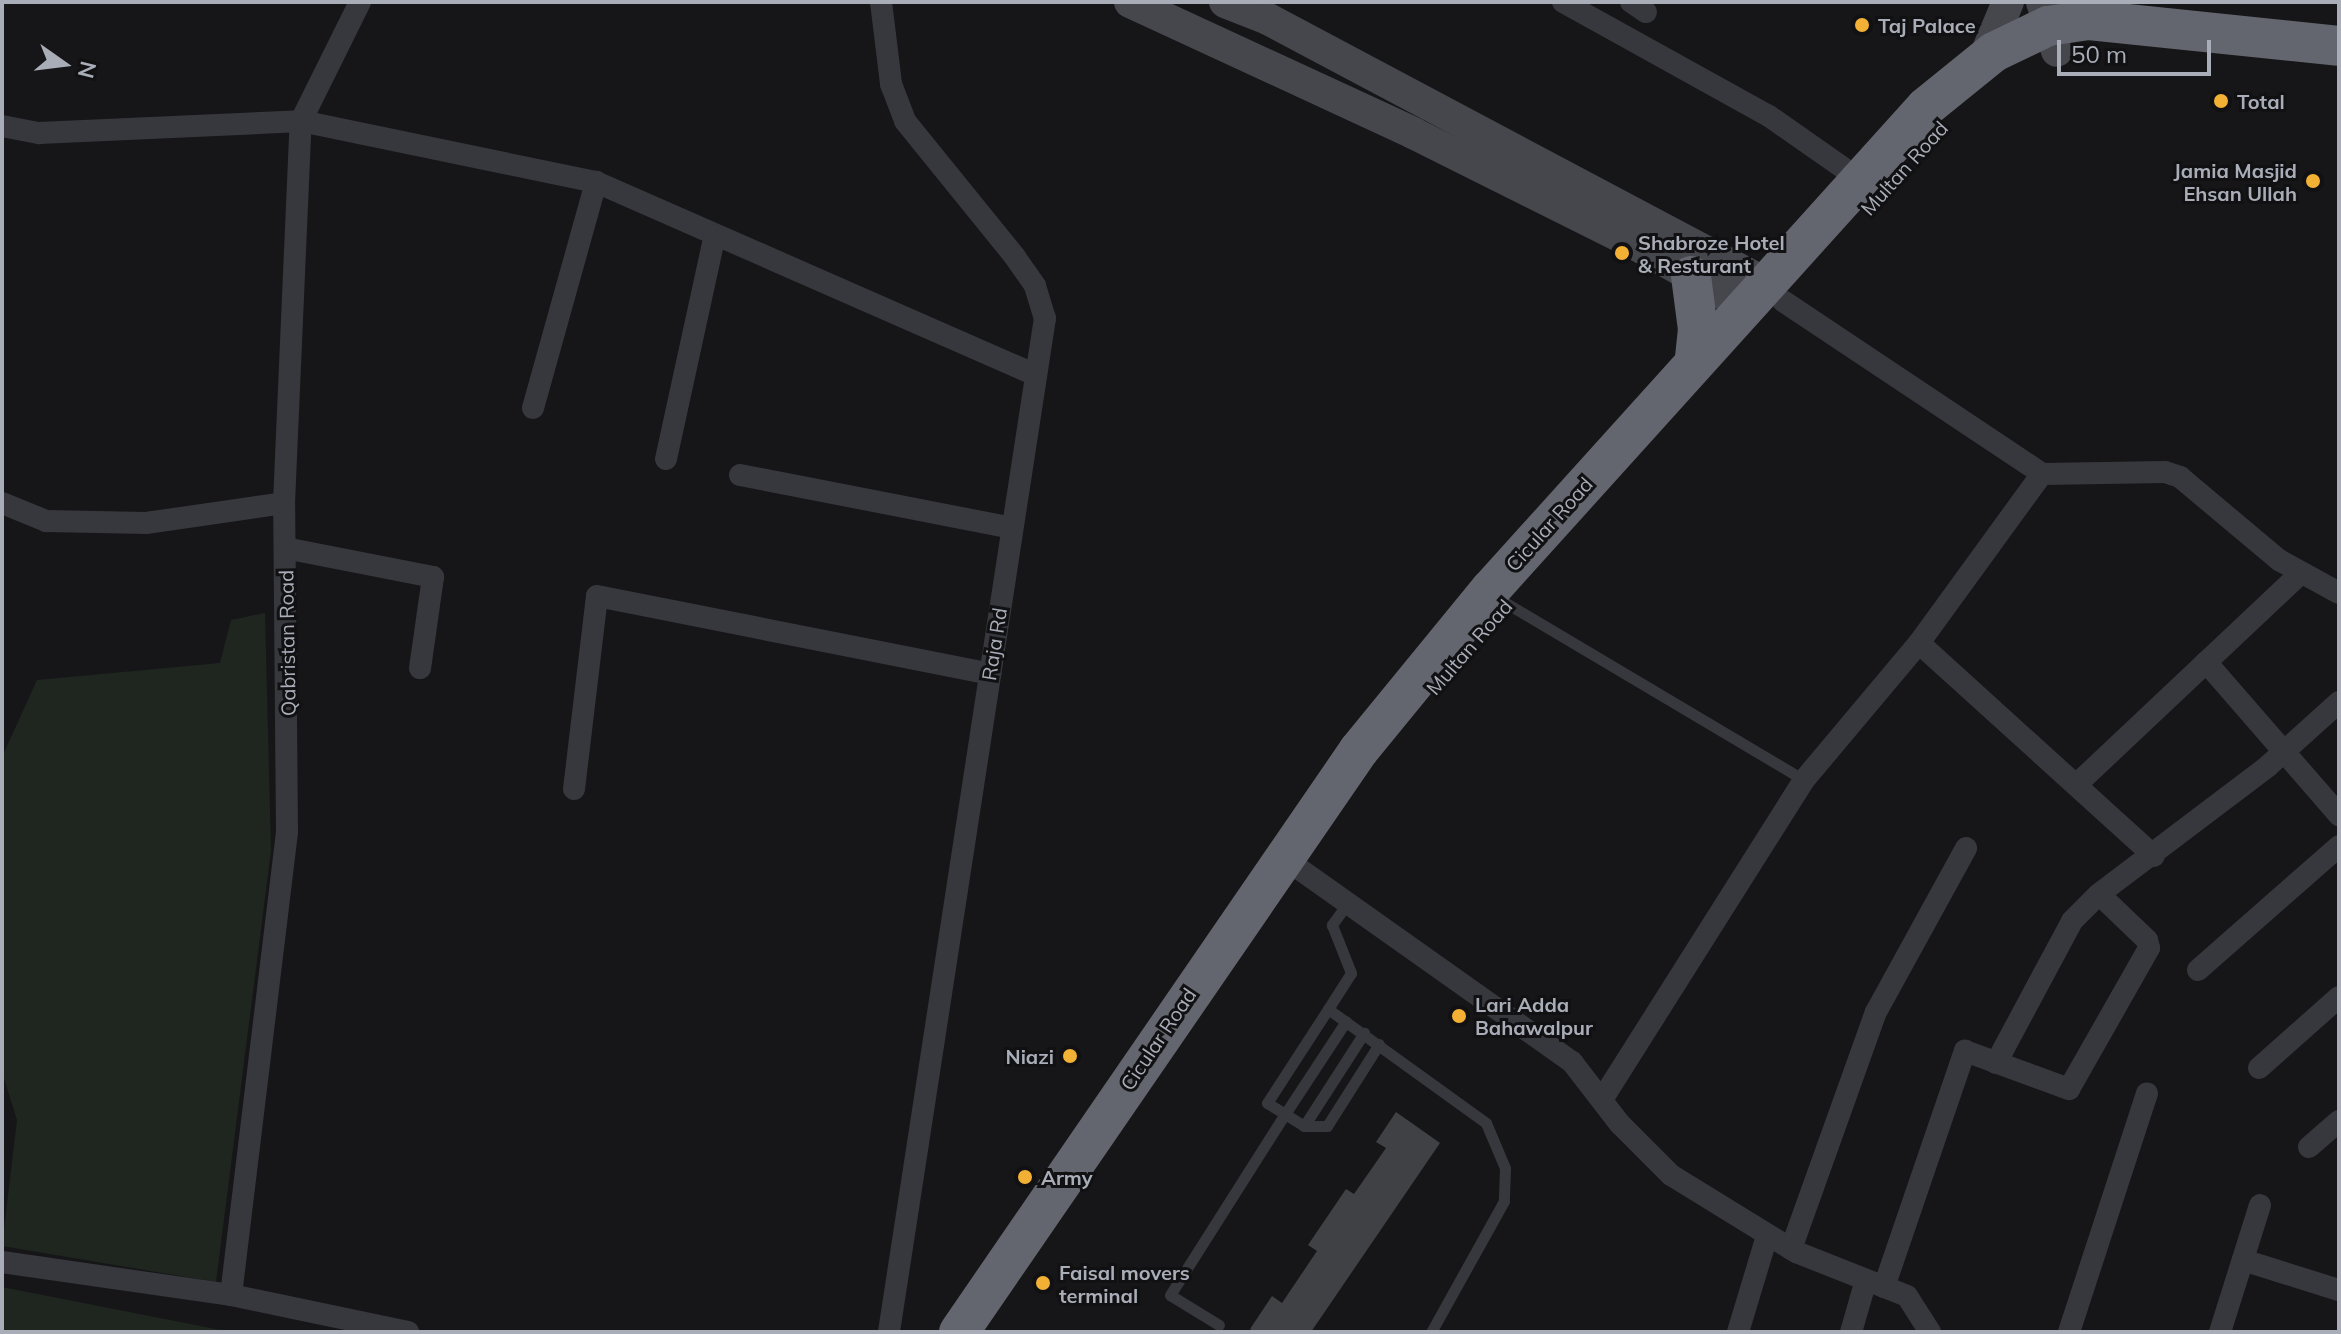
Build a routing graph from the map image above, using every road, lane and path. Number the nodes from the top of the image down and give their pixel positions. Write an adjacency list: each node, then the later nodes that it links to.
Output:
1 (360, 2): 13 (street, Qabristan Road)
2 (881, 2): 21 (street, Raja Rd)
3 (1130, 2): 18 (main road)
4 (1225, 2): 19 (main road)
5 (1563, 2): 15 (street)
6 (2008, 2): 11 (main road)
7 (2092, 2): 8 (main road)
8 (2128, 24): 9 (highway, Cicular Road); 10 (highway, Cicular Road)
9 (2049, 26): 11 (highway, Cicular Road); 12 (highway, Multan Road); 19 (highway, Multan Road)
10 (2339, 46)
11 (1984, 59): 15 (highway, Cicular Road)
12 (2339, 71)
13 (301, 121): 14 (street); 16 (street); 27 (street, Qabristan Road)
14 (2, 126)
15 (1862, 181): 19 (highway, Cicular Road)
16 (596, 182): 17 (street); 22 (street)
17 (715, 235): 21 (street); 23 (street)
18 (1691, 276): 19 (main road); 20 (highway)
19 (1764, 297): 20 (highway, Cicular Road); 24 (street); 32 (highway, Multan Road)
20 (1695, 360): 32 (highway, Cicular Road)
21 (1035, 375): 28 (street, Raja Rd)
22 (533, 408)
23 (666, 459)
24 (2042, 474): 30 (street); 33 (street)
25 (740, 475): 28 (street)
26 (2, 503): 27 (street)
27 (284, 503): 29 (street, Qabristan Road)
28 (1012, 528): 36 (street, Raja Rd)
29 (285, 548): 35 (street); 70 (street, Qabristan Road)
30 (2300, 574): 31 (street); 34 (street)
31 (2339, 593)
32 (1499, 596): 39 (lane); 46 (highway, Multan Road); 74 (highway, Cicular Road)
33 (1919, 643): 39 (street); 40 (street)
34 (2206, 662): 38 (street); 40 (street)
35 (420, 668)
36 (990, 674): 41 (street); 73 (street, Raja Rd)
37 (2339, 702): 38 (street)
38 (2284, 752): 42 (street); 45 (street)
39 (1804, 780): 58 (street)
40 (2076, 785): 45 (street)
41 (574, 789)
42 (2339, 815)
43 (2339, 846): 49 (street)
44 (1966, 848): 65 (street)
45 (2154, 856): 47 (street)
46 (1298, 868): 48 (street); 75 (highway, Multan Road)
47 (2099, 894): 55 (street); 55 (street)
48 (1347, 904): 51 (lane); 58 (street)
49 (2198, 970)
50 (2339, 997): 56 (street)
51 (1328, 1009): 52 (lane); 59 (lane)
52 (1346, 1021): 53 (lane); 59 (lane)
53 (1364, 1033): 54 (lane); 61 (lane)
54 (1379, 1044): 61 (lane); 76 (lane)
55 (1996, 1063): 68 (street)
56 (2259, 1068)
57 (2147, 1093): 80 (street)
58 (1603, 1098): 64 (street)
59 (1285, 1114): 61 (lane); 71 (lane)
60 (2339, 1121): 62 (street)
61 (1304, 1126)
62 (2309, 1147)
63 (2260, 1205): 66 (street)
64 (1767, 1236): 65 (street); 77 (street)
65 (1791, 1249): 68 (street)
66 (2243, 1260): 69 (street); 81 (street)
67 (2, 1262): 70 (street)
68 (1875, 1283): 78 (street); 79 (street)
69 (2339, 1290)
70 (231, 1295): 72 (street)
71 (1219, 1325)
72 (408, 1332)
73 (889, 1332)
74 (959, 1332)
75 (985, 1332)
76 (1431, 1332)
77 (1738, 1332)
78 (1851, 1332)
79 (1930, 1332)
80 (2069, 1332)
81 (2220, 1332)

